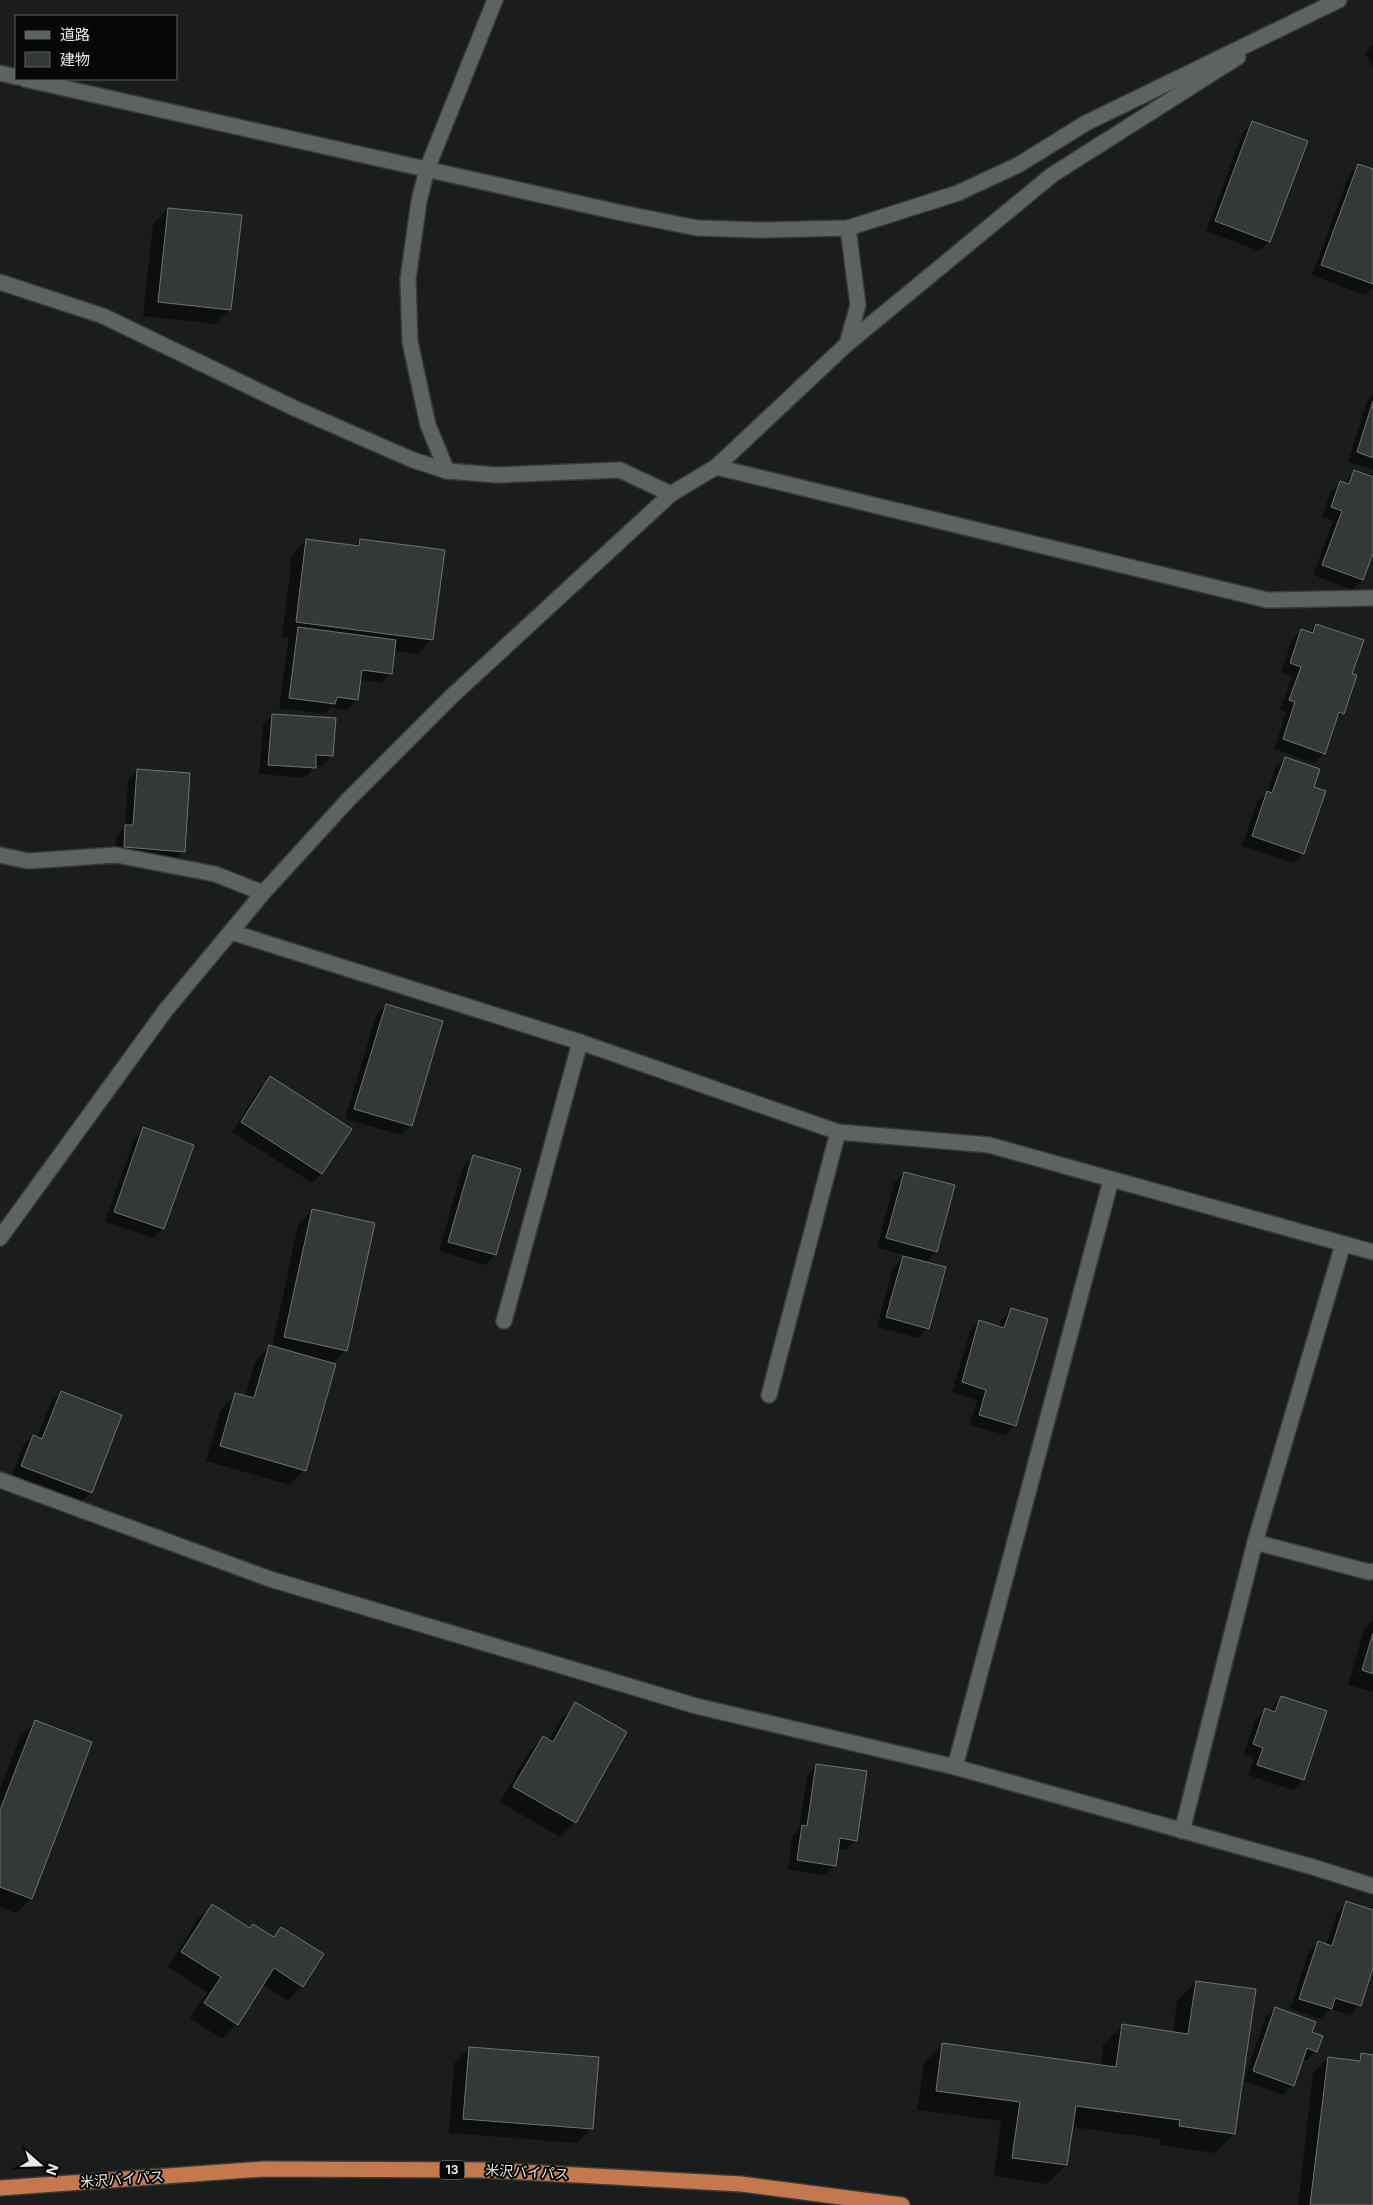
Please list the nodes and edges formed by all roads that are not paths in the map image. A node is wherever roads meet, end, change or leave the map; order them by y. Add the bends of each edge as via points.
1 (495, 0) edge
2 (1308, 0) edge
3 (1339, 0) edge
4 (1304, 16) junction
5 (0, 73) edge
6 (15, 77) edge
7 (28, 80) edge
8 (427, 169) junction
9 (848, 228) junction
10 (0, 282) edge
11 (847, 344) junction
12 (716, 467) junction
13 (446, 471) junction
14 (671, 494) junction
15 (1373, 598) edge
16 (0, 855) edge
17 (263, 893) junction
18 (231, 932) junction
19 (580, 1042) junction
20 (838, 1132) junction
21 (1111, 1180) junction
22 (0, 1238) edge
23 (1343, 1244) junction
24 (1373, 1252) edge
25 (504, 1321) dead end
26 (769, 1395) dead end
27 (0, 1480) edge
28 (1255, 1542) junction
29 (1373, 1571) edge
30 (955, 1767) junction
31 (1182, 1831) junction
32 (1373, 1886) edge
33 (0, 2188) edge
34 (902, 2205) edge

1 - 8 street
2 - 4 street
3 - 4 street
4 - 9 street via 1086,122 1018,165 958,194
4 - 11 street via 1052,175
5 - 6 street
7 - 8 street
8 - 9 street via 696,228
8 - 13 street via 408,279 410,342 428,425
9 - 11 street via 858,305
10 - 13 street via 103,316 294,408 412,460
11 - 12 street
12 - 14 street
12 - 15 street via 1267,600
13 - 14 street via 497,475 620,470
14 - 17 street via 452,696 348,800
16 - 17 street via 28,861 116,854 215,874
17 - 18 street
18 - 19 street
18 - 22 street via 165,1011
19 - 20 street
19 - 25 street
20 - 21 street via 989,1145
20 - 26 street
21 - 23 street
21 - 30 street
23 - 24 street
23 - 28 street
27 - 30 street via 280,1582 696,1706
28 - 29 street
28 - 31 street
30 - 31 street
31 - 32 street
33 - 34 highway, 米沢バイパス / 13 via 263,2170 485,2170 741,2184

